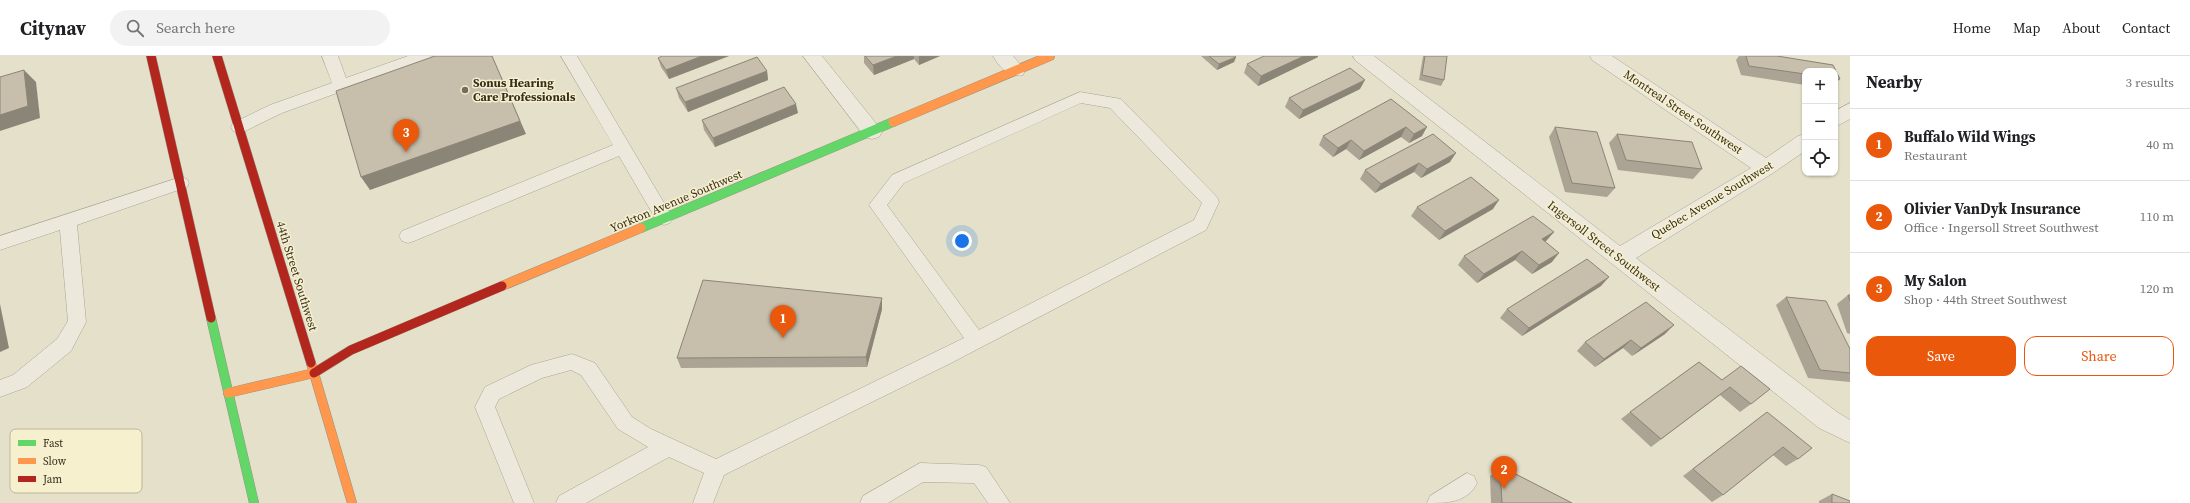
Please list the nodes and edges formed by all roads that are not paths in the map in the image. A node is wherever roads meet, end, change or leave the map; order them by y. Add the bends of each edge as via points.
1 (151, 56) edge
2 (217, 56) edge
3 (330, 56) edge
4 (423, 56) edge
5 (569, 56) edge
6 (812, 56) edge
7 (1002, 56) edge
8 (1050, 56) edge
9 (1362, 56) edge
10 (1599, 56) edge
11 (1016, 70) junction
12 (342, 86) junction
13 (1850, 110) edge
14 (1838, 118) edge
15 (239, 127) junction
16 (872, 132) junction
17 (1802, 143) edge
18 (624, 147) junction
19 (1766, 168) junction
20 (181, 183) junction
21 (664, 218) junction
22 (68, 221) junction
23 (408, 236) dead end
24 (0, 243) edge
25 (1619, 257) junction
26 (976, 340) junction
27 (314, 373) junction
28 (0, 389) edge
29 (228, 393) junction
30 (1850, 432) edge
31 (667, 447) junction
32 (716, 469) junction
33 (1467, 483) dead end
34 (254, 503) edge
35 (352, 503) edge
36 (524, 503) edge
37 (566, 503) edge
38 (703, 503) edge
39 (870, 503) edge
40 (1000, 503) edge
41 (1437, 503) edge

1 - 20 main road
2 - 15 main road, 44th Street Southwest
3 - 12 lane
4 - 12 lane
5 - 18 lane
6 - 16 street
7 - 11 street
8 - 11 main road, Yorkton Avenue Southwest
9 - 25 street, Ingersoll Street Southwest
10 - 19 street, Montreal Street Southwest
11 - 16 main road, Yorkton Avenue Southwest
12 - 15 lane via 276,109
13 - 14 street
15 - 27 main road, 44th Street Southwest
16 - 21 main road, Yorkton Avenue Southwest
17 - 19 street, Quebec Avenue Southwest
18 - 21 lane
18 - 23 lane
19 - 25 street, Quebec Avenue Southwest
20 - 22 lane
20 - 29 main road
21 - 27 main road, Yorkton Avenue Southwest via 351,350
22 - 24 lane
22 - 28 lane via 77,322 64,345 20,381
25 - 30 street, Ingersoll Street Southwest via 1828,420
26 - 26 lane via 1200,225 1211,202 1114,103 1080,97 898,180 878,205
26 - 32 lane
27 - 29 main road, Yorkton Avenue Southwest
27 - 35 main road, 44th Street Southwest
29 - 34 main road
31 - 32 lane
31 - 36 lane via 625,423 588,369 572,362 538,371 492,393 486,407
31 - 37 lane
32 - 38 lane
33 - 41 lane
39 - 40 lane via 920,472 979,474

